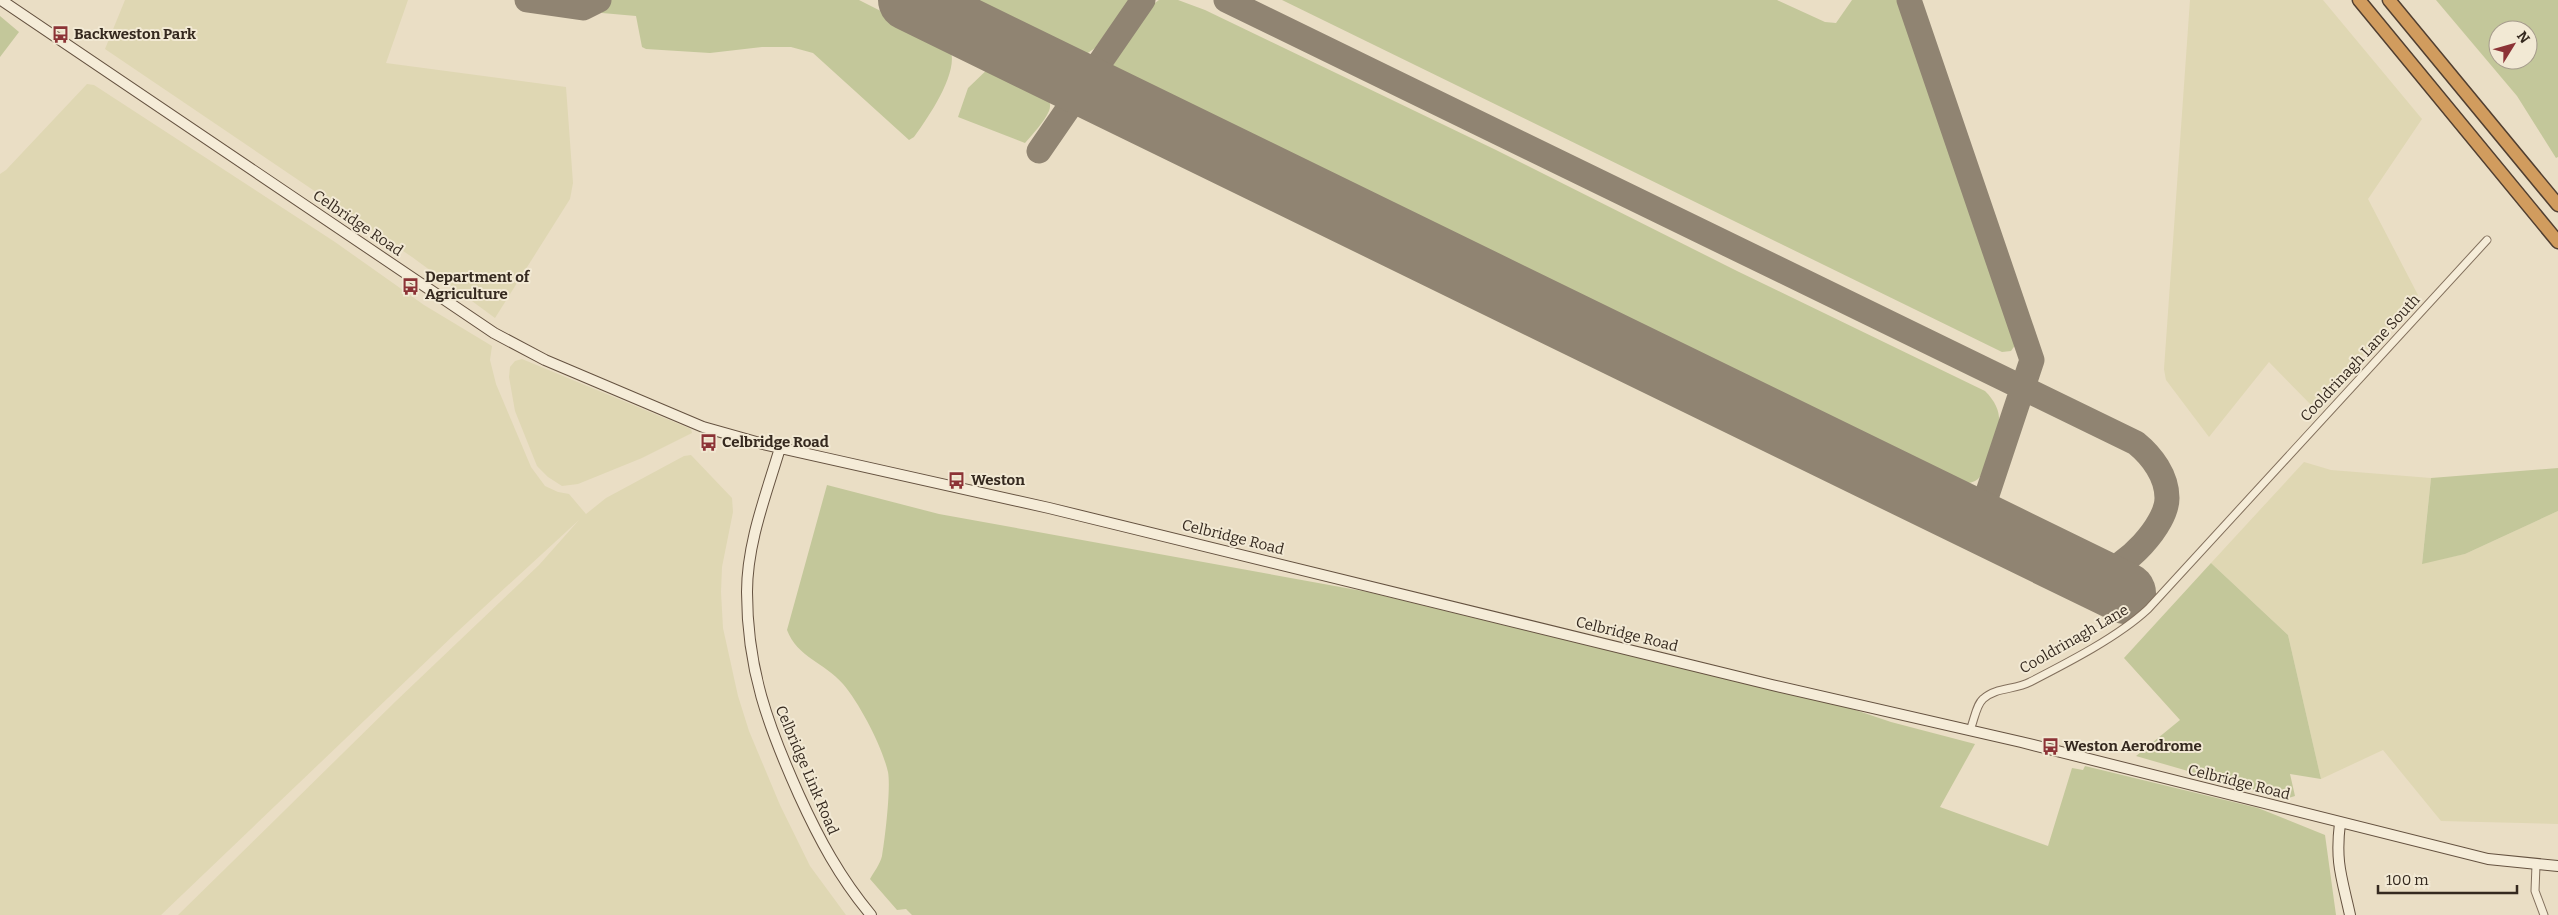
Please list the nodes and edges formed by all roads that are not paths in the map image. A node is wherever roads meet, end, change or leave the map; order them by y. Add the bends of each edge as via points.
1 (1, 0) edge
2 (2359, 0) edge
3 (2389, 0) edge
4 (2558, 205) edge
5 (2488, 240) dead end
6 (2558, 242) edge
7 (780, 448) junction
8 (2254, 494) joint
9 (1970, 730) junction
10 (2340, 823) junction
11 (2536, 865) junction
12 (2558, 866) edge
13 (871, 915) edge
14 (2350, 915) edge
15 (2544, 915) edge

1 - 7 main road, Celbridge Road via 508,341 703,427
2 - 6 highway
3 - 4 highway
5 - 8 street, Cooldrinagh Lane South
7 - 9 main road, Celbridge Road via 974,490 1772,685
7 - 13 main road, Celbridge Link Road via 756,529 747,591 752,657 768,723 818,835 842,878
8 - 9 street, Cooldrinagh Lane via 2138,618 2028,683 1992,692 1980,702
9 - 10 main road, Celbridge Road
10 - 11 main road, Celbridge Road via 2488,858
10 - 14 main road via 2338,870
11 - 12 main road, Celbridge Road
11 - 15 street via 2535,891

